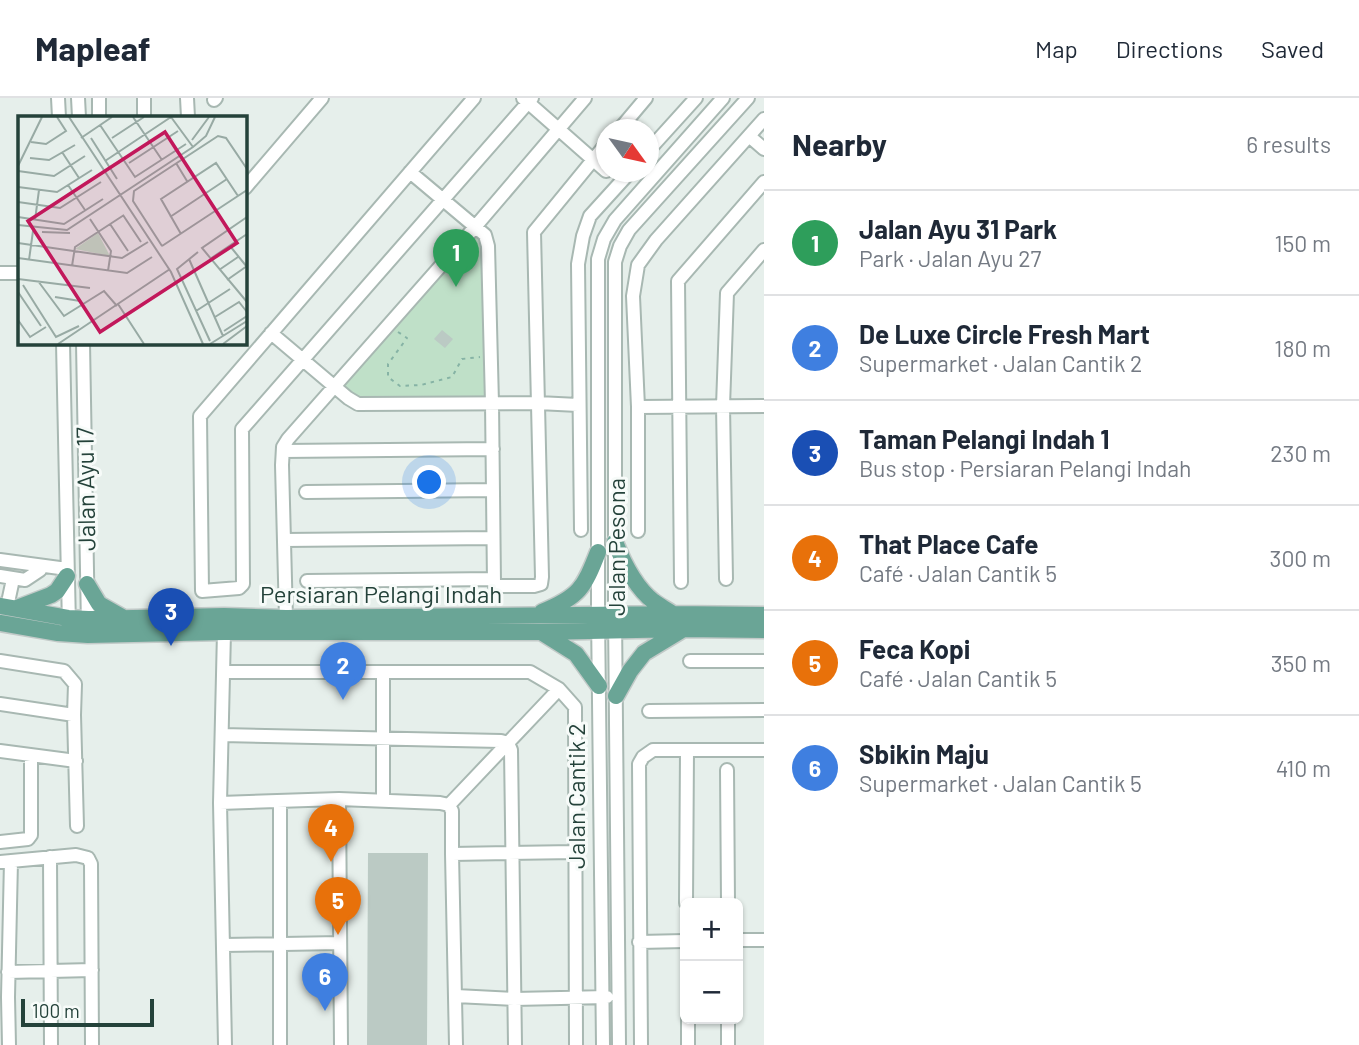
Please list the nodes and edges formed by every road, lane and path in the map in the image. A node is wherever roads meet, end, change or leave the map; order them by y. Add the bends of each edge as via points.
1 (58, 98) edge
2 (78, 98) edge
3 (99, 98) edge
4 (144, 98) edge
5 (187, 98) edge
6 (321, 98) edge
7 (474, 98) edge
8 (585, 98) edge
9 (646, 98) edge
10 (696, 98) edge
11 (723, 98) edge
12 (748, 98) edge
13 (528, 99) edge
14 (59, 116) edge
15 (79, 116) edge
16 (99, 116) edge
17 (144, 116) edge
18 (188, 116) edge
19 (628, 119) edge
20 (764, 119) edge
21 (558, 128) junction
22 (749, 136) junction
23 (659, 140) edge
24 (764, 149) edge
25 (596, 156) edge
26 (593, 159) junction
27 (596, 162) edge
28 (410, 172) junction
29 (764, 182) edge
30 (620, 183) edge
31 (247, 186) edge
32 (442, 199) junction
33 (475, 227) junction
34 (764, 250) edge
35 (0, 273) edge
36 (18, 273) edge
37 (388, 326) junction
38 (271, 332) junction
39 (63, 345) edge
40 (83, 345) edge
41 (476, 357) dead end
42 (303, 359) junction
43 (335, 386) junction
44 (492, 403) junction
45 (538, 403) junction
46 (578, 405) junction
47 (723, 406) junction
48 (764, 406) edge
49 (638, 407) junction
50 (679, 407) junction
51 (493, 449) junction
52 (283, 451) junction
53 (493, 490) junction
54 (306, 492) dead end
55 (581, 530) dead end
56 (638, 531) dead end
57 (493, 538) junction
58 (284, 540) junction
59 (615, 542) junction
60 (598, 552) junction
61 (0, 559) edge
62 (41, 566) junction
63 (67, 572) junction
64 (7, 578) edge
65 (726, 579) dead end
66 (307, 580) dead end
67 (494, 581) junction
68 (681, 582) dead end
69 (87, 584) junction
70 (8, 607) edge
71 (673, 614) junction
72 (536, 615) junction
73 (764, 615) edge
74 (214, 616) junction
75 (124, 618) junction
76 (286, 618) junction
77 (0, 623) edge
78 (607, 623) junction
79 (69, 626) junction
80 (88, 627) junction
81 (684, 629) junction
82 (764, 630) edge
83 (224, 632) junction
84 (541, 632) junction
85 (0, 661) edge
86 (690, 661) dead end
87 (764, 661) edge
88 (223, 672) junction
89 (383, 672) junction
90 (599, 686) junction
91 (559, 689) junction
92 (616, 696) junction
93 (0, 704) edge
94 (764, 710) edge
95 (649, 711) dead end
96 (74, 715) junction
97 (222, 735) junction
98 (383, 739) junction
99 (508, 743) junction
100 (764, 750) edge
101 (0, 751) edge
102 (687, 751) junction
103 (31, 755) junction
104 (76, 761) junction
105 (727, 770) dead end
106 (339, 799) junction
107 (383, 801) junction
108 (279, 802) junction
109 (220, 803) junction
110 (449, 805) junction
111 (77, 826) dead end
112 (0, 842) edge
113 (575, 852) junction
114 (452, 853) junction
115 (512, 853) junction
116 (50, 857) junction
117 (5, 861) edge
118 (686, 898) edge
119 (727, 898) edge
120 (743, 940) edge
121 (764, 940) edge
122 (680, 941) edge
123 (639, 942) junction
124 (340, 943) junction
125 (280, 944) junction
126 (223, 945) junction
127 (92, 970) junction
128 (8, 972) junction
129 (50, 972) junction
130 (456, 996) junction
131 (602, 997) junction
132 (618, 997) junction
133 (4, 998) edge
134 (514, 999) junction
135 (576, 999) junction
136 (688, 1024) edge
137 (728, 1024) edge
138 (6, 1038) edge
139 (51, 1045) edge
140 (92, 1045) edge
141 (225, 1045) edge
142 (280, 1045) edge
143 (341, 1045) edge
144 (456, 1045) edge
145 (515, 1045) edge
146 (576, 1045) edge
147 (603, 1045) edge
148 (619, 1045) edge
149 (640, 1045) edge
150 (688, 1045) edge
151 (728, 1045) edge

1 - 14 street
2 - 15 street
3 - 16 street
4 - 17 street
5 - 18 street
6 - 31 street
7 - 28 street
8 - 21 street
9 - 19 street
10 - 23 street
11 - 60 street, Jalan Pesona via 615,220 598,259
12 - 59 street, Jalan Pesona via 629,230 615,261
13 - 21 street
13 - 32 street
20 - 22 street
21 - 26 street
21 - 33 street
22 - 24 street
22 - 49 street via 638,265 633,296
25 - 26 street
26 - 27 street
26 - 45 street via 534,232
28 - 32 street
28 - 38 street
29 - 50 street via 678,281
30 - 46 street via 590,216 583,236 578,264
32 - 33 street
32 - 42 street
33 - 37 street
33 - 44 street via 485,235 488,246
34 - 47 street via 727,293
35 - 36 street
37 - 41 path via 407,338 388,364 388,377 400,386 452,377 462,359
37 - 43 street
38 - 42 street
38 - 42 street via 200,415 202,591 243,584 242,429
39 - 63 street, Jalan Ayu 17
40 - 69 street, Jalan Ayu 17
42 - 43 street
43 - 44 street via 358,404
43 - 52 street via 288,439
44 - 45 street
44 - 51 street
45 - 46 street
45 - 67 street via 541,584 495,586
46 - 55 street
47 - 48 street
47 - 50 street
47 - 65 street
49 - 50 street
49 - 56 street
50 - 68 street
51 - 52 street
51 - 53 street
52 - 58 street
53 - 54 street
53 - 57 street
57 - 58 street
57 - 67 street
58 - 76 street
59 - 71 main road via 623,562 651,600
59 - 78 street, Jalan Pesona
60 - 72 main road via 579,592
60 - 78 street, Jalan Pesona
61 - 62 street
62 - 63 street
62 - 64 street via 29,579
63 - 70 main road via 51,596
63 - 79 street, Jalan Ayu 17
64 - 70 street
66 - 67 street
69 - 75 main road via 99,604
69 - 80 street, Jalan Ayu 17
70 - 79 main road, Persiaran Pelangi Indah
71 - 73 main road, Persiaran Pelangi Indah
71 - 78 main road, Persiaran Pelangi Indah
72 - 76 main road, Persiaran Pelangi Indah
72 - 78 main road, Persiaran Pelangi Indah
74 - 75 main road, Persiaran Pelangi Indah
74 - 76 main road, Persiaran Pelangi Indah
74 - 83 main road via 224,624
75 - 80 main road, Persiaran Pelangi Indah
77 - 79 main road, Persiaran Pelangi Indah
78 - 81 main road, Persiaran Pelangi Indah
78 - 84 main road, Persiaran Pelangi Indah
78 - 90 street, Jalan Pesona
78 - 92 street, Jalan Pesona
79 - 80 main road, Persiaran Pelangi Indah
80 - 83 main road, Persiaran Pelangi Indah
81 - 82 main road, Persiaran Pelangi Indah
81 - 92 main road via 644,653
83 - 84 main road, Persiaran Pelangi Indah
83 - 88 street
84 - 90 main road via 576,654
85 - 96 street via 64,671 75,684
86 - 87 street
88 - 89 street, Jalan Cantik 2
88 - 97 street
89 - 91 street, Jalan Cantik 2 via 530,671
89 - 98 street
90 - 131 street, Jalan Pesona
91 - 99 street
91 - 113 street, Jalan Cantik 2 via 575,707
92 - 132 street, Jalan Pesona
93 - 96 street
94 - 95 street
96 - 104 street
97 - 98 street
97 - 109 street
98 - 99 street
98 - 107 street
99 - 110 street
99 - 115 street
100 - 102 street
101 - 103 street
102 - 118 street
102 - 123 street via 653,750 639,764
103 - 104 street
103 - 112 street via 31,835
104 - 111 street
105 - 119 street
106 - 107 street
106 - 108 street
106 - 124 street
107 - 110 street
108 - 109 street
108 - 125 street
109 - 126 street
110 - 114 street
113 - 115 street
113 - 135 street, Jalan Cantik 2
114 - 115 street
114 - 130 street
115 - 134 street
116 - 117 street
116 - 127 street via 76,855 88,858 91,864
116 - 129 street
117 - 128 street
120 - 121 street
122 - 123 street
123 - 149 street
124 - 125 street
124 - 143 street
125 - 126 street
125 - 142 street
126 - 141 street
127 - 129 street
127 - 140 street
128 - 129 street
128 - 133 street
129 - 139 street
130 - 134 street
130 - 144 street
131 - 132 street
131 - 135 street
131 - 147 street, Jalan Pesona
132 - 148 street, Jalan Pesona
133 - 138 street
134 - 135 street
134 - 145 street
135 - 146 street, Jalan Cantik 2
136 - 150 street
137 - 151 street

